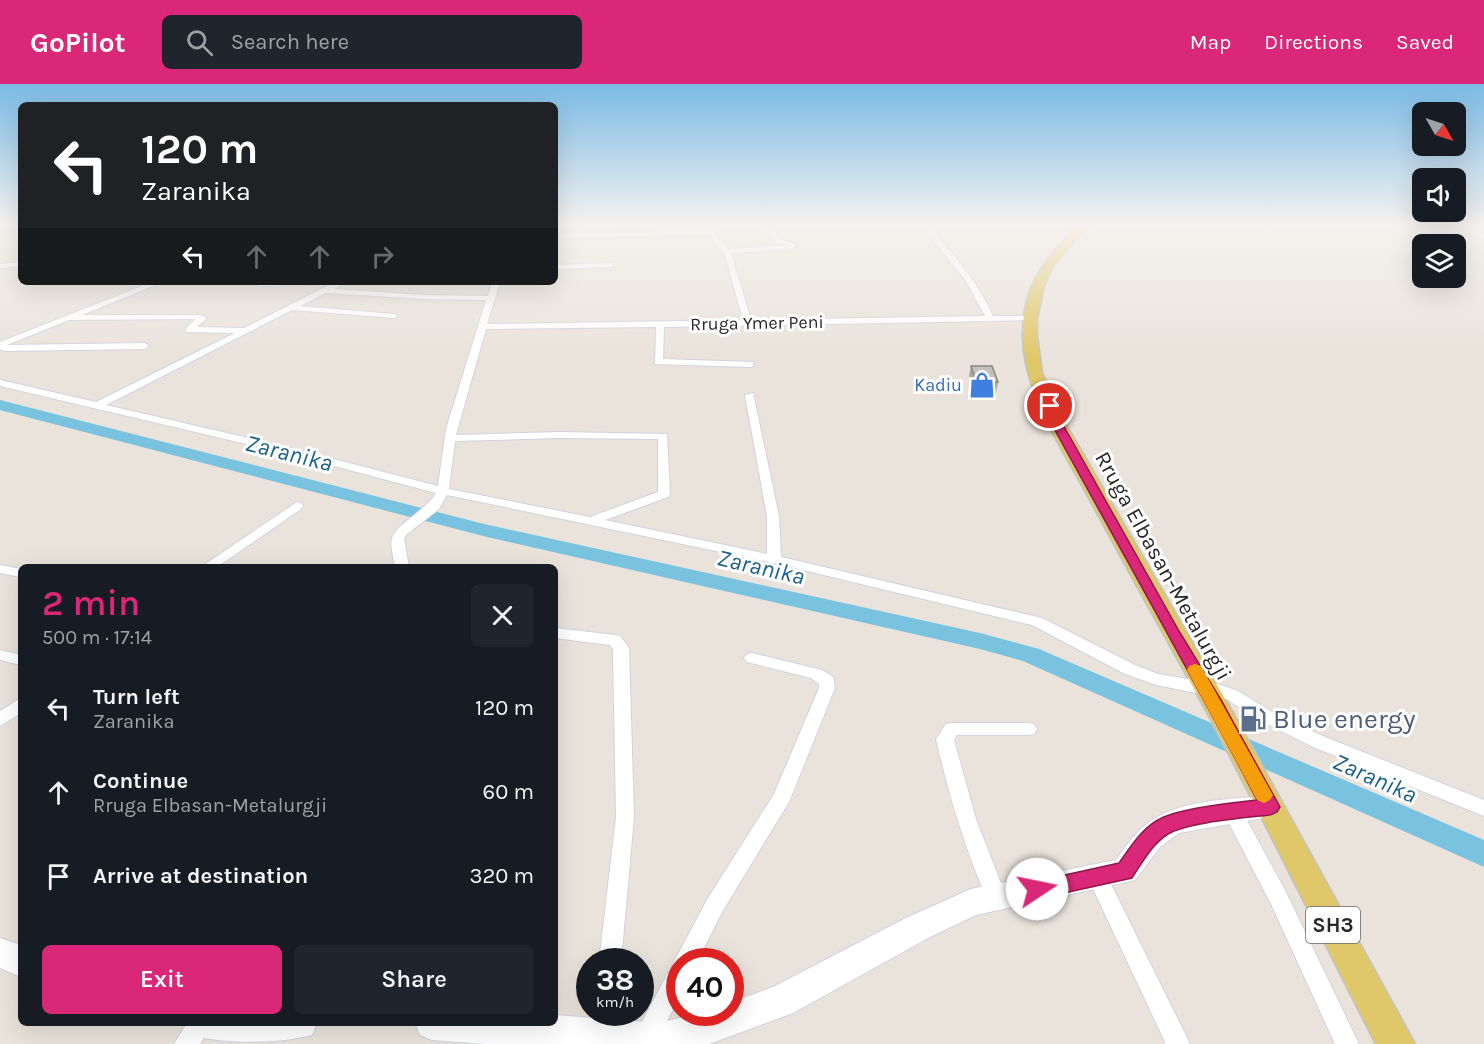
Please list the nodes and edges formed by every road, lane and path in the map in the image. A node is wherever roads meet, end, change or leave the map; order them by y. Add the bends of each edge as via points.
1 (732, 268) edge
2 (960, 268) edge
3 (1046, 268) edge
4 (152, 285) edge
5 (336, 285) edge
6 (495, 285) edge
7 (325, 291) junction
8 (491, 298) junction
9 (291, 308) junction
10 (394, 316) dead end
11 (69, 318) junction
12 (1031, 318) junction
13 (990, 319) junction
14 (748, 323) junction
15 (660, 324) junction
16 (483, 327) junction
17 (247, 330) junction
18 (145, 346) dead end
19 (0, 347) edge
20 (750, 364) dead end
21 (0, 383) edge
22 (750, 395) dead end
23 (98, 405) junction
24 (450, 438) junction
25 (443, 491) junction
26 (297, 506) dead end
27 (590, 522) junction
28 (774, 559) junction
29 (212, 564) edge
30 (402, 564) edge
31 (0, 569) edge
32 (18, 572) edge
33 (558, 633) edge
34 (0, 655) edge
35 (752, 658) dead end
36 (18, 659) edge
37 (1211, 696) junction
38 (18, 706) edge
39 (0, 720) edge
40 (1028, 729) dead end
41 (1265, 798) junction
42 (1484, 808) edge
43 (1231, 810) junction
44 (1098, 878) junction
45 (996, 896) junction
46 (611, 948) edge
47 (692, 948) edge
48 (0, 953) edge
49 (18, 960) edge
50 (666, 999) edge
51 (558, 1024) edge
52 (576, 1024) edge
53 (199, 1026) edge
54 (216, 1026) edge
55 (608, 1026) edge
56 (294, 1029) edge
57 (660, 1042) edge
58 (186, 1044) edge
59 (1178, 1044) edge
60 (1347, 1044) edge
61 (1396, 1044) edge

1 - 14 street
2 - 13 street via 982,298
3 - 12 main road, Rruga Elbasan-Metalurgji / SH3
4 - 11 street
5 - 7 street
6 - 8 street
7 - 8 street
7 - 9 street
8 - 16 street
9 - 10 street
9 - 17 street
11 - 17 street via 201,317 189,330
11 - 19 street
12 - 13 street, Rruga Ymer Peni
12 - 37 main road, Rruga Elbasan-Metalurgji / SH3 via 1035,373 1057,423
13 - 14 street, Rruga Ymer Peni
14 - 15 street, Rruga Ymer Peni
15 - 16 street, Rruga Ymer Peni
15 - 20 street via 658,362
16 - 24 street
17 - 23 street
18 - 19 street
21 - 23 street
22 - 28 street via 773,516
23 - 25 street
24 - 25 street
24 - 27 street via 663,436 664,494
25 - 27 street
25 - 30 street via 435,506 398,539
26 - 29 street
27 - 28 street
28 - 37 street via 1037,621 1129,669
31 - 32 street
33 - 46 street via 615,640 621,648 625,817
34 - 36 street
35 - 47 street via 816,674 827,681 827,688 782,797
37 - 41 main road, SH3
37 - 42 street via 1232,695 1319,742
38 - 39 street
40 - 45 street via 952,729 945,739 978,858
41 - 43 street
41 - 61 main road, SH3
43 - 44 street via 1163,827 1147,840 1125,871
43 - 60 street via 1278,897
44 - 45 street
44 - 59 street
45 - 57 street via 917,928 780,1000
48 - 49 street
50 - 57 street via 653,1024
51 - 52 street
53 - 58 street
54 - 56 street via 257,1034
55 - 57 street

